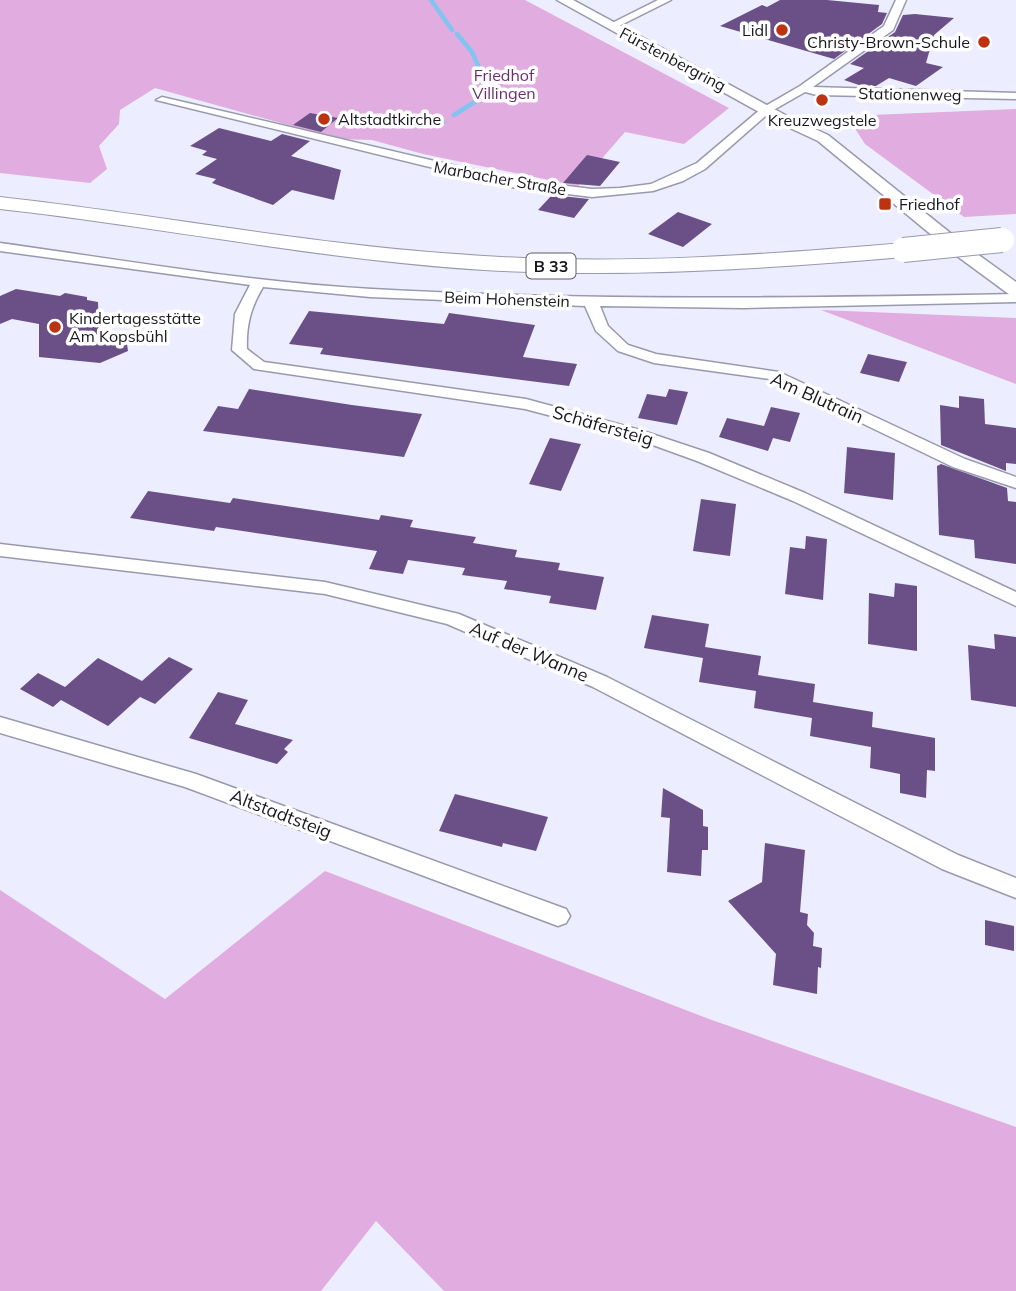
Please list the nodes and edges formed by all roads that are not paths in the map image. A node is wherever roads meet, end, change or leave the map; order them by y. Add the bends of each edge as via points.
1 (563, 0) edge
2 (666, 0) edge
3 (901, 0) edge
4 (611, 26) junction
5 (804, 88) junction
6 (1016, 96) edge
7 (162, 100) dead end
8 (766, 110) junction
9 (0, 203) edge
10 (1009, 240) edge
11 (0, 247) edge
12 (259, 282) junction
13 (1016, 291) edge
14 (1016, 298) edge
15 (592, 302) junction
16 (1016, 483) edge
17 (0, 550) edge
18 (1016, 600) edge
19 (0, 725) edge
20 (1016, 888) edge
21 (558, 916) dead end

1 - 4 street, Fürstenbergring
2 - 4 street
3 - 5 street, Marbacher Straße via 889,28
4 - 8 street, Fürstenbergring
5 - 6 street, Stationenweg via 817,92
5 - 8 street, Marbacher Straße
7 - 8 street, Marbacher Straße via 511,183 592,193 653,187 679,178 701,166
8 - 13 street, Fürstenbergring via 796,131 834,148
9 - 10 main road, B 33, bridge via 384,254 534,265 725,265
11 - 12 street, Beim Hohenstein
12 - 15 street, Beim Hohenstein via 370,293
12 - 18 street, Schäfersteig via 244,304 239,325 240,350 259,366 526,404 634,433 799,497
14 - 15 street, Beim Hohenstein
15 - 16 street, Am Blutrain via 601,328 623,348 654,358 775,375 959,463
17 - 20 street, Auf der Wanne via 325,588 452,619 600,682 950,862
19 - 21 street, Altstadtsteig via 189,780

